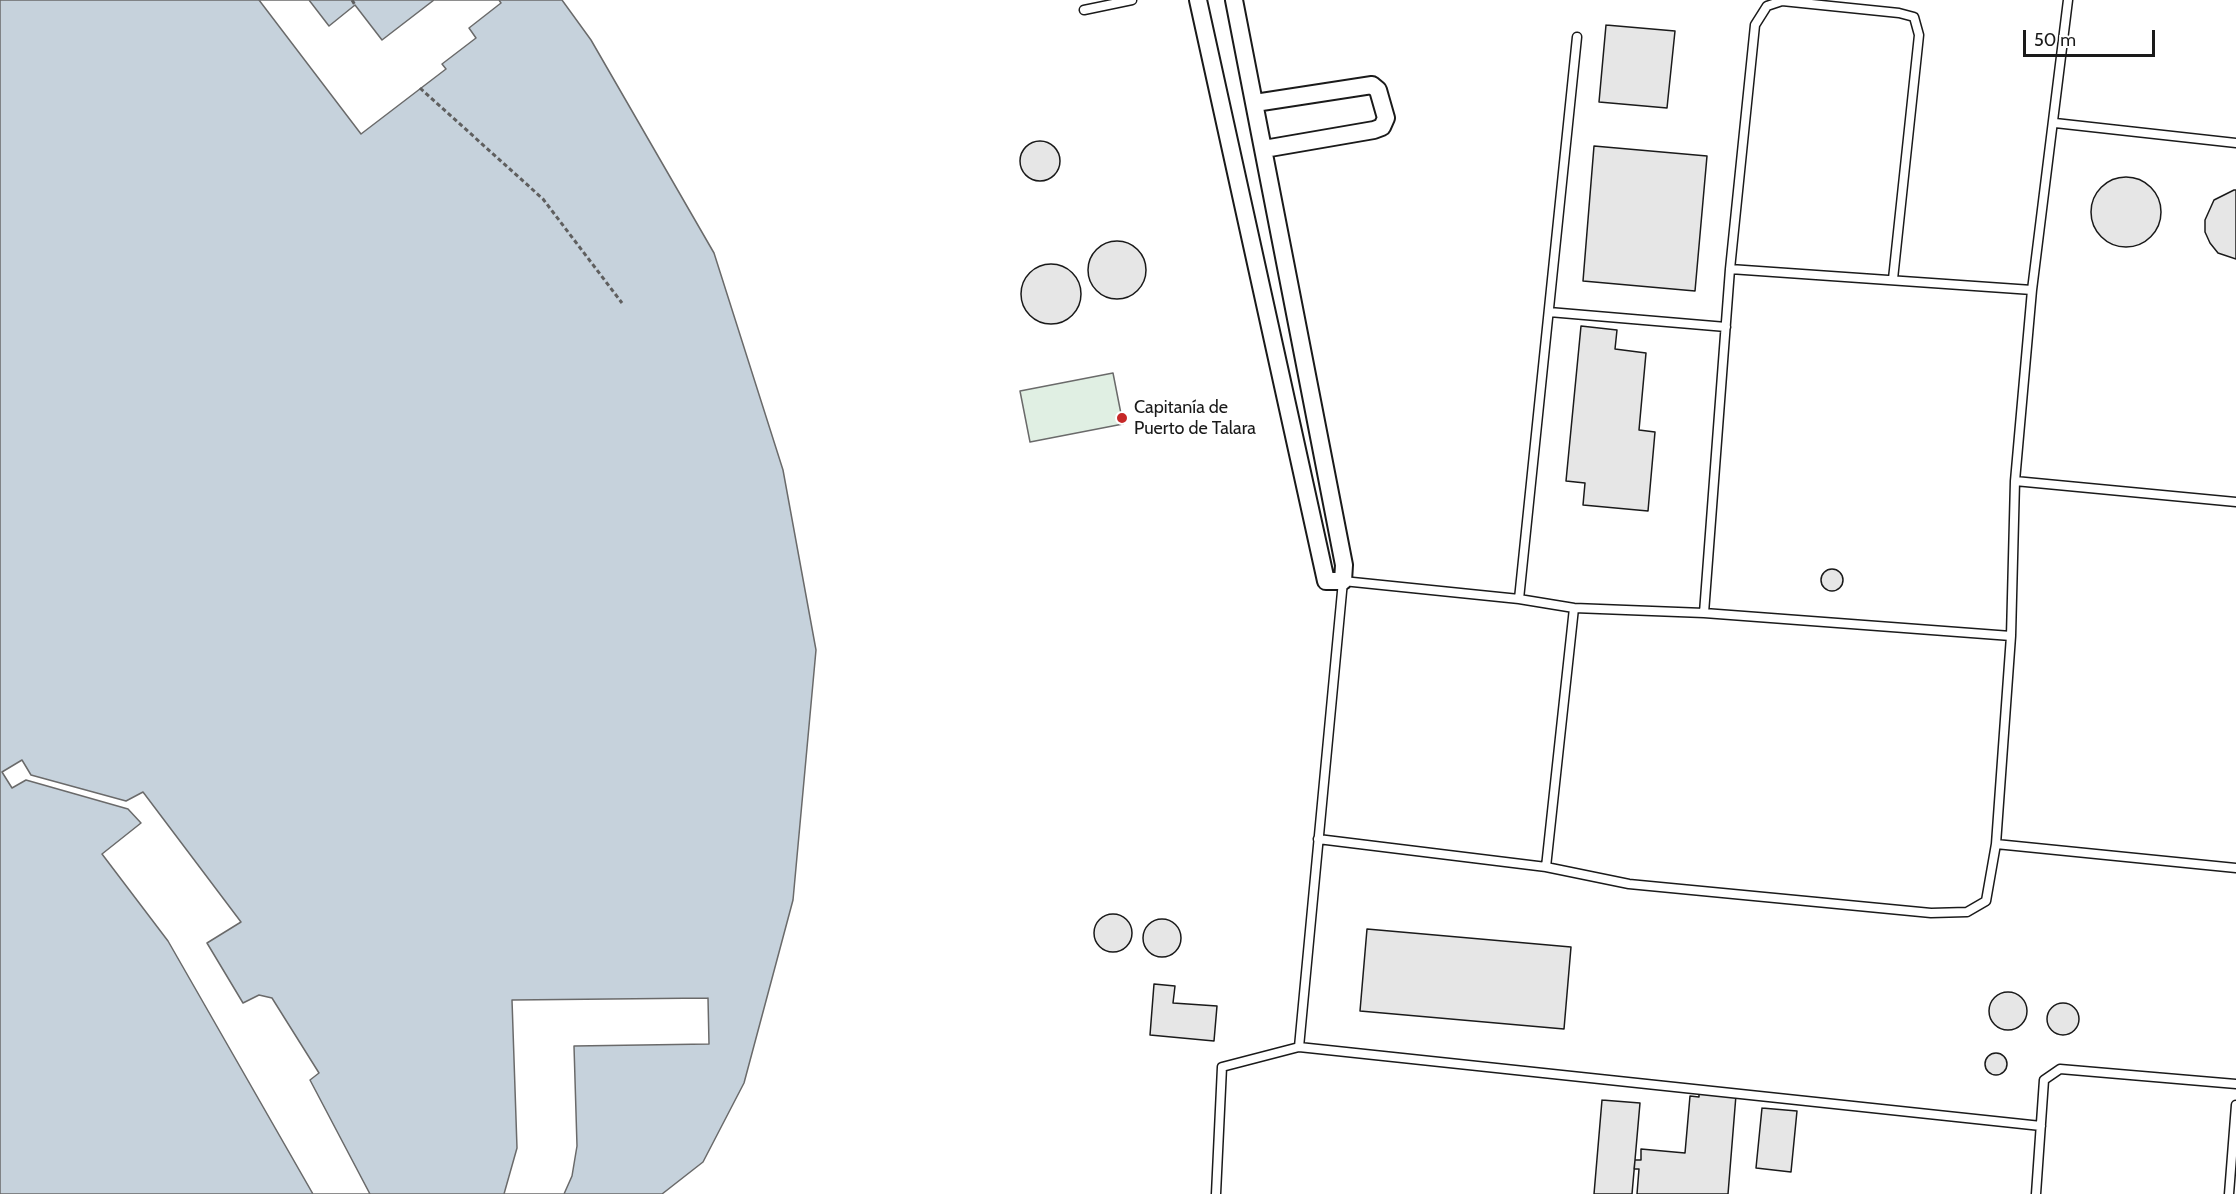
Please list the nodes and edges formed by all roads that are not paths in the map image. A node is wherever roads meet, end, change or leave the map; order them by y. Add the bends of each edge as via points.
1 (1132, 0) edge
2 (1198, 0) edge
3 (1234, 0) edge
4 (2068, 0) edge
5 (1084, 10) dead end
6 (1577, 37) dead end
7 (1255, 104) junction
8 (2055, 123) junction
9 (2236, 143) edge
10 (1264, 148) junction
11 (1730, 269) junction
12 (1893, 279) junction
13 (2032, 290) junction
14 (1549, 312) junction
15 (1726, 327) junction
16 (2014, 481) junction
17 (2236, 502) edge
18 (1343, 581) junction
19 (1519, 599) junction
20 (1574, 608) junction
21 (1704, 613) junction
22 (2011, 636) junction
23 (1318, 839) junction
24 (1996, 844) junction
25 (1546, 867) junction
26 (2236, 868) edge
27 (1299, 1047) junction
28 (2236, 1084) edge
29 (2236, 1105) edge
30 (2041, 1126) junction
31 (1216, 1194) edge
32 (2036, 1194) edge
33 (2229, 1194) edge

1 - 5 lane
2 - 18 street via 1326,581
3 - 7 street
4 - 8 lane
6 - 14 lane
7 - 10 street
7 - 10 street via 1372,85 1378,90 1386,118 1382,127 1374,130
8 - 9 lane
8 - 13 lane
10 - 18 street via 1344,565
11 - 12 lane
11 - 12 lane via 1755,25 1767,6 1782,1 1914,17 1919,35
11 - 15 lane
12 - 13 lane
13 - 16 lane
14 - 15 lane
14 - 19 lane
15 - 21 lane
16 - 17 lane
16 - 22 lane
18 - 19 lane
18 - 23 lane
19 - 20 lane
20 - 21 lane
20 - 25 lane
21 - 22 lane
22 - 24 lane
23 - 25 lane
23 - 27 lane
24 - 25 lane via 1986,901 1967,912 1931,913 1629,884
24 - 26 lane
27 - 30 lane
27 - 31 lane via 1222,1067
28 - 30 lane via 2060,1069 2044,1080
29 - 33 lane
30 - 32 lane

